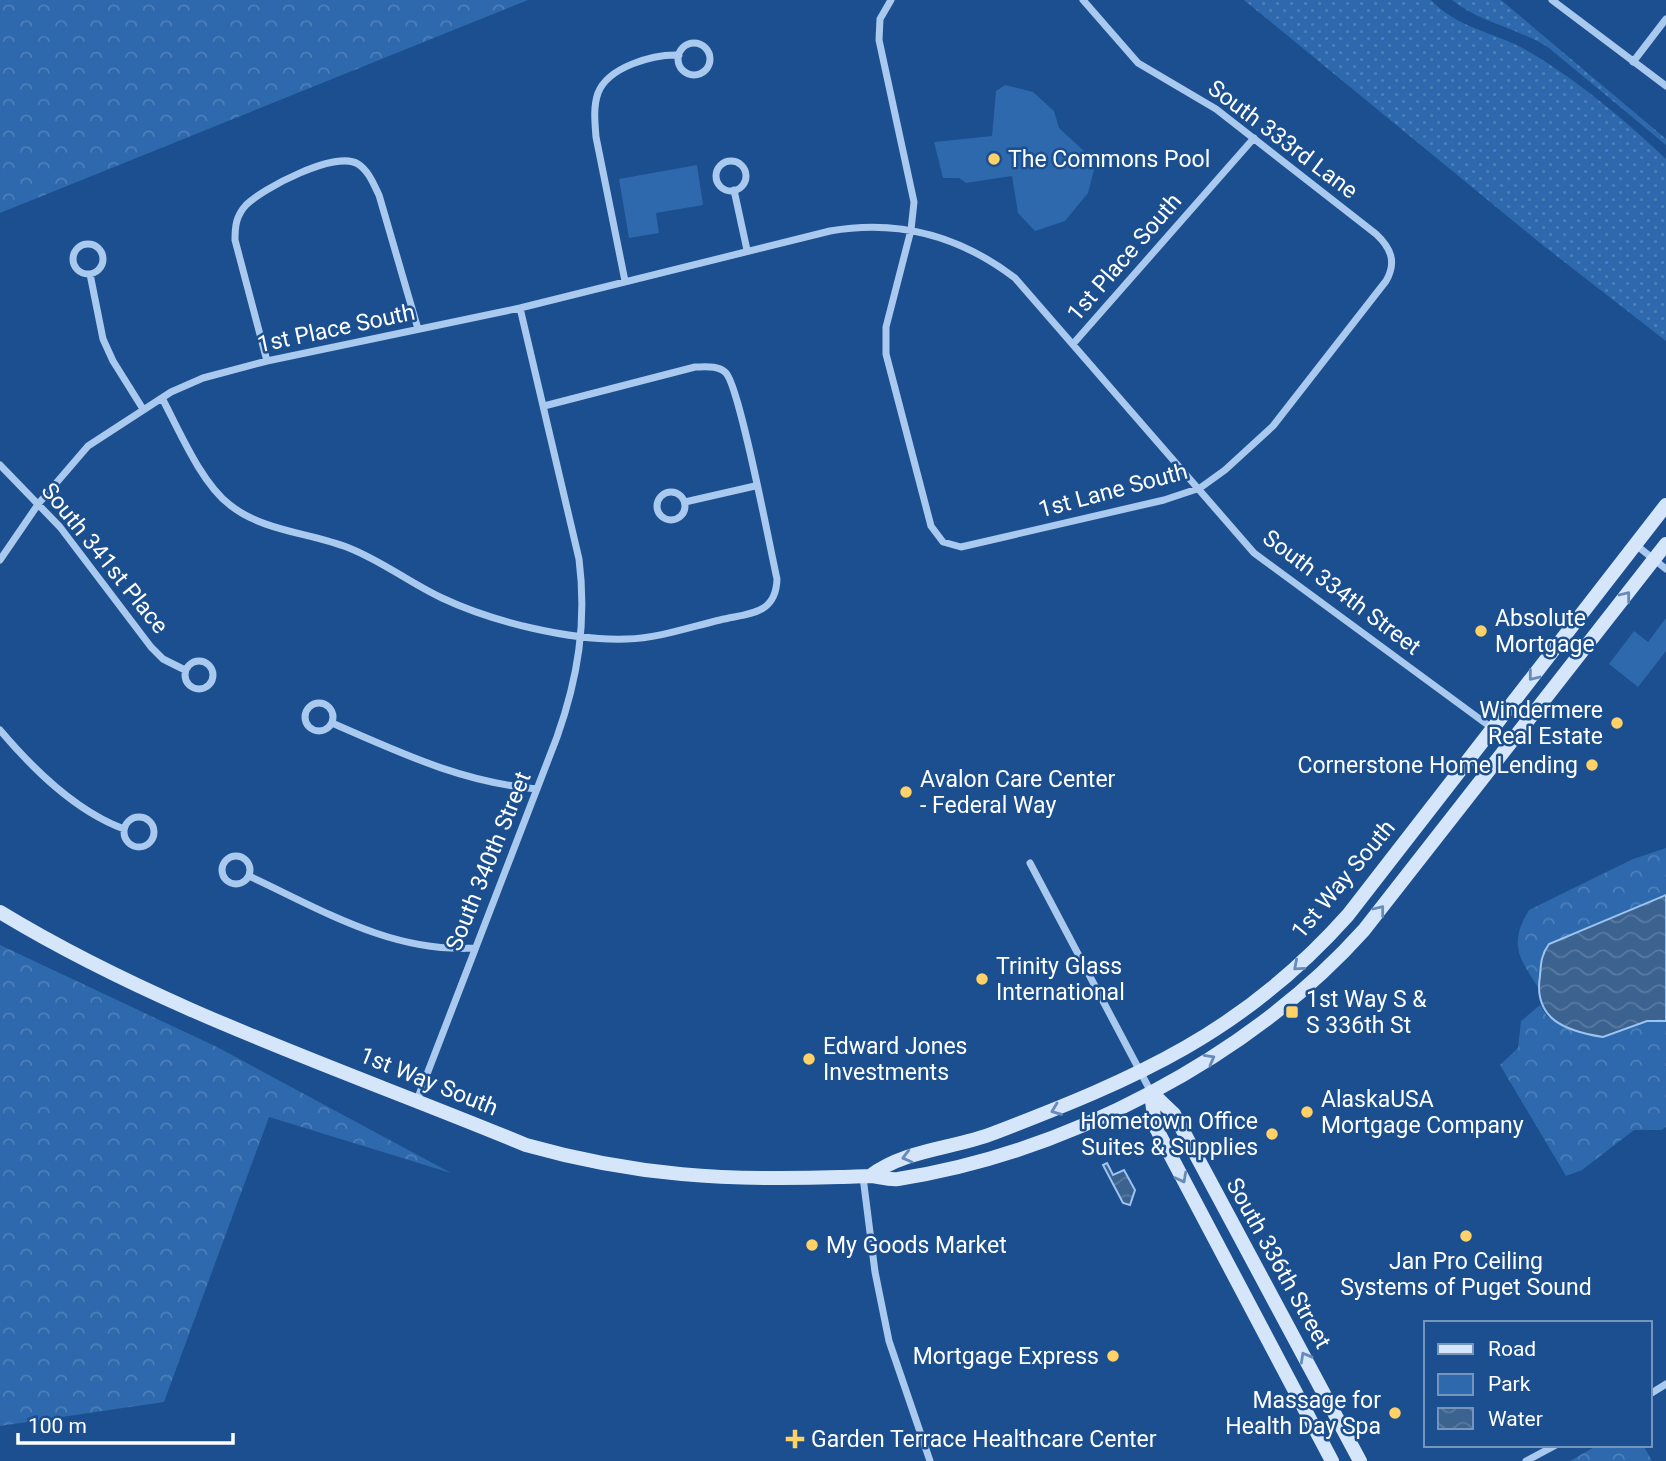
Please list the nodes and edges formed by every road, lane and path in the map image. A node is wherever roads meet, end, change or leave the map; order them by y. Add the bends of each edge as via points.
1 (891, 0) edge
2 (1083, 0) edge
3 (1552, 0) edge
4 (1666, 19) edge
5 (678, 55) junction
6 (1633, 62) junction
7 (1666, 86) edge
8 (1254, 138) junction
9 (734, 190) junction
10 (911, 230) junction
11 (747, 250) junction
12 (1392, 259) joint
13 (90, 274) junction
14 (625, 281) junction
15 (520, 309) junction
16 (418, 329) junction
17 (1073, 344) junction
18 (267, 361) junction
19 (162, 398) junction
20 (544, 406) junction
21 (143, 409) junction
22 (0, 465) edge
23 (755, 486) junction
24 (1200, 488) junction
25 (685, 502) junction
26 (39, 503) junction
27 (1666, 505) edge
28 (1666, 544) edge
29 (1636, 545) junction
30 (0, 560) edge
31 (1654, 560) junction
32 (1666, 569) edge
33 (582, 634) junction
34 (185, 670) junction
35 (332, 723) dead end
36 (1492, 728) junction
37 (0, 730) edge
38 (537, 789) junction
39 (124, 828) junction
40 (1030, 863) dead end
41 (249, 876) junction
42 (0, 912) edge
43 (474, 948) junction
44 (1141, 1073) junction
45 (1151, 1092) junction
46 (417, 1100) junction
47 (867, 1176) junction
48 (1552, 1447) edge
49 (930, 1461) edge
50 (1332, 1461) edge
51 (1360, 1461) edge
52 (1526, 1461) edge

1 - 10 street via 880,19 879,40 912,183
2 - 8 street, South 333rd Lane via 1138,63 1203,100
3 - 6 street
4 - 6 street
5 - 5 street via 687,73 698,74 710,63 709,52 701,44 690,43
5 - 14 street via 628,66 611,76 598,92 596,137
6 - 7 street
8 - 12 street, South 333rd Lane via 1376,234
8 - 17 street, 1st Place South
9 - 9 street via 744,184 746,172 739,163 728,161 718,167 716,179 723,188
9 - 11 street
10 - 11 street, 1st Place South via 856,227
10 - 17 street, 1st Place South via 951,240 992,261 1033,296
10 - 24 street, 1st Lane South via 885,342 928,518 946,544 961,547 993,541
11 - 14 street, 1st Place South
12 - 24 street, 1st Lane South via 1386,281 1273,426
13 - 13 street via 100,268 102,257 96,247 85,245 76,251 73,262 79,271
13 - 21 street via 107,349
14 - 15 street, 1st Place South
15 - 16 street, 1st Place South
15 - 20 street, South 340th Street
16 - 18 street, 1st Place South
16 - 18 street via 379,195 359,164 344,159 319,165 259,195 235,222 235,240
17 - 24 street, South 334th Street
18 - 19 street, 1st Place South via 203,378
19 - 21 street, 1st Place South
19 - 33 street via 214,489 241,513 352,549 442,598 491,617
20 - 23 street via 695,367 720,369 728,376 738,404
20 - 33 street, South 340th Street via 579,559
21 - 26 street, 1st Place South via 88,446
22 - 26 street, South 341st Place
23 - 25 street
23 - 33 street via 777,579 772,604 650,637
24 - 36 street, South 334th Street via 1254,553
25 - 25 street via 678,494 667,492 658,498 656,509 663,518 674,520 683,513
26 - 30 street, 1st Place South
26 - 34 street, South 341st Place via 142,637 163,659
27 - 29 main road, 1st Way South
28 - 31 main road, 1st Way South
29 - 31 street
29 -> 36 main road, 1st Way South
31 - 32 street
45 -> 31 main road, 1st Way South via 1227,1050 1327,971
33 - 38 street, South 340th Street via 574,687
34 - 34 street, South 341st Place via 186,681 194,688 204,688 212,680 212,669 204,662 193,662
35 - 38 street via 462,777
36 -> 44 main road, 1st Way South via 1315,951 1211,1035
37 - 39 street via 74,801
38 - 43 street, South 340th Street
39 - 39 street via 125,839 133,846 144,847 154,835 149,820 140,816
40 - 44 street, South 336th Street
41 - 41 street via 250,865 242,858 232,857 224,864 223,875 231,883 241,884
41 - 43 street via 374,934 433,949
42 - 46 main road, 1st Way South via 197,1011
43 - 46 street, South 340th Street
44 - 45 street, South 336th Street
44 -> 47 main road, 1st Way South via 980,1139 889,1162
45 - 47 main road, 1st Way South via 975,1164 893,1180
45 -> 50 main road, South 336th Street via 1154,1126
51 -> 45 main road, South 336th Street via 1174,1114
46 - 47 main road, 1st Way South via 526,1145 630,1170 731,1179
47 - 49 street via 875,1272 890,1341
48 - 52 street

